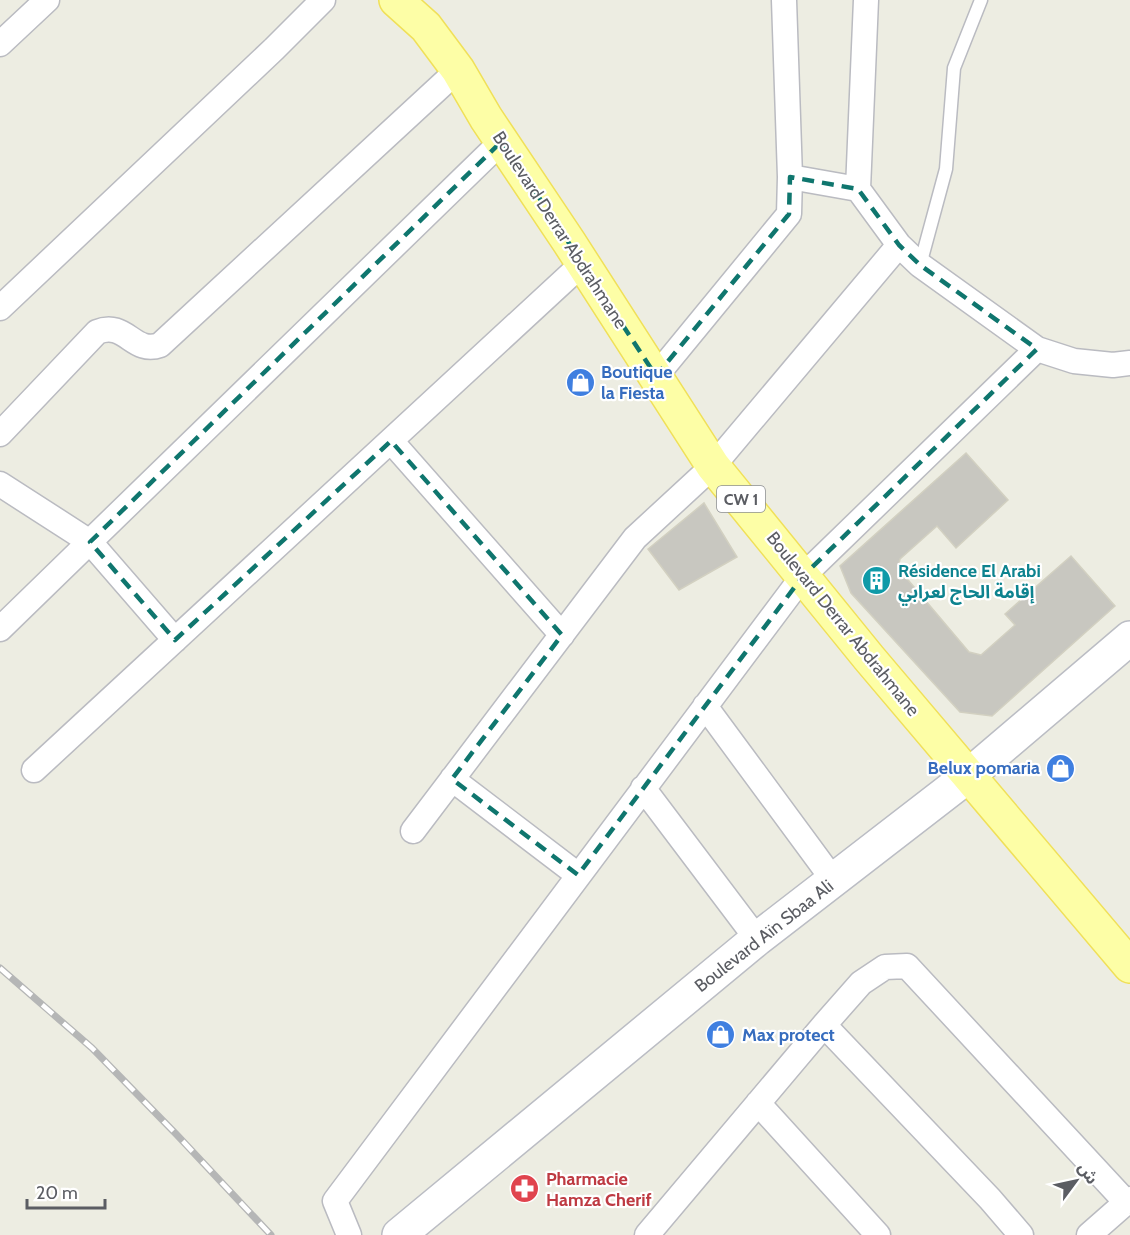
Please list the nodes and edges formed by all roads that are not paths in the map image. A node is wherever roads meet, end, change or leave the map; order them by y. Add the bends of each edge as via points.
1 (47, 0) edge
2 (323, 0) edge
3 (396, 0) edge
4 (784, 0) edge
5 (866, 0) edge
6 (981, 0) edge
7 (0, 44) edge
8 (458, 70) junction
9 (502, 141) junction
10 (790, 177) junction
11 (858, 189) junction
12 (899, 245) junction
13 (583, 263) junction
14 (920, 265) junction
15 (0, 308) edge
16 (1037, 349) junction
17 (1130, 363) edge
18 (656, 376) junction
19 (0, 434) edge
20 (391, 441) junction
21 (713, 465) junction
22 (0, 484) edge
23 (90, 542) junction
24 (803, 576) junction
25 (0, 629) edge
26 (562, 635) junction
27 (1130, 638) edge
28 (175, 640) junction
29 (705, 706) junction
30 (34, 770) dead end
31 (968, 776) junction
32 (452, 779) junction
33 (643, 788) junction
34 (413, 831) dead end
35 (578, 875) junction
36 (834, 881) junction
37 (757, 939) junction
38 (1130, 966) edge
39 (824, 1025) junction
40 (758, 1103) junction
41 (1128, 1201) edge
42 (403, 1232) edge
43 (349, 1235) edge
44 (647, 1235) edge
45 (878, 1235) edge
46 (1022, 1235) edge
47 (1089, 1235) edge

1 - 7 street
2 - 15 street
3 - 8 main road, Boulevard Derrar Abdrahmane / CW 1 via 426,27
4 - 10 street
5 - 11 street
6 - 14 lane via 954,68 946,170
8 - 9 main road, Boulevard Derrar Abdrahmane / CW 1
8 - 19 street via 160,345 142,346 112,329 97,332
9 - 13 main road, Boulevard Derrar Abdrahmane / CW 1
9 - 23 street
10 - 11 street
10 - 18 street via 789,214
11 - 12 street
12 - 14 street
12 - 21 street
13 - 18 main road, Boulevard Derrar Abdrahmane / CW 1
13 - 20 street
14 - 16 street
16 - 17 street via 1074,361
16 - 24 street
18 - 21 main road, Boulevard Derrar Abdrahmane / CW 1
20 - 26 street
20 - 28 street
21 - 24 main road, Boulevard Derrar Abdrahmane / CW 1
21 - 26 street via 635,538
22 - 23 street
23 - 25 street
23 - 28 street
24 - 29 street
24 - 31 main road, Boulevard Derrar Abdrahmane / CW 1
26 - 32 street
27 - 31 main road, Boulevard Aïn Sbaa Ali
28 - 30 street
29 - 33 street
29 - 36 street
31 - 36 main road, Boulevard Aïn Sbaa Ali
31 - 38 main road, Boulevard Derrar Abdrahmane / CW 1
32 - 34 street
32 - 35 street
33 - 35 street
33 - 37 street
35 - 43 street via 335,1201
36 - 37 main road, Boulevard Aïn Sbaa Ali
37 - 42 main road, Boulevard Aïn Sbaa Ali
39 - 40 street
39 - 41 street via 861,983 885,967 907,966
39 - 46 street
40 - 44 street
40 - 45 street
41 - 47 street

